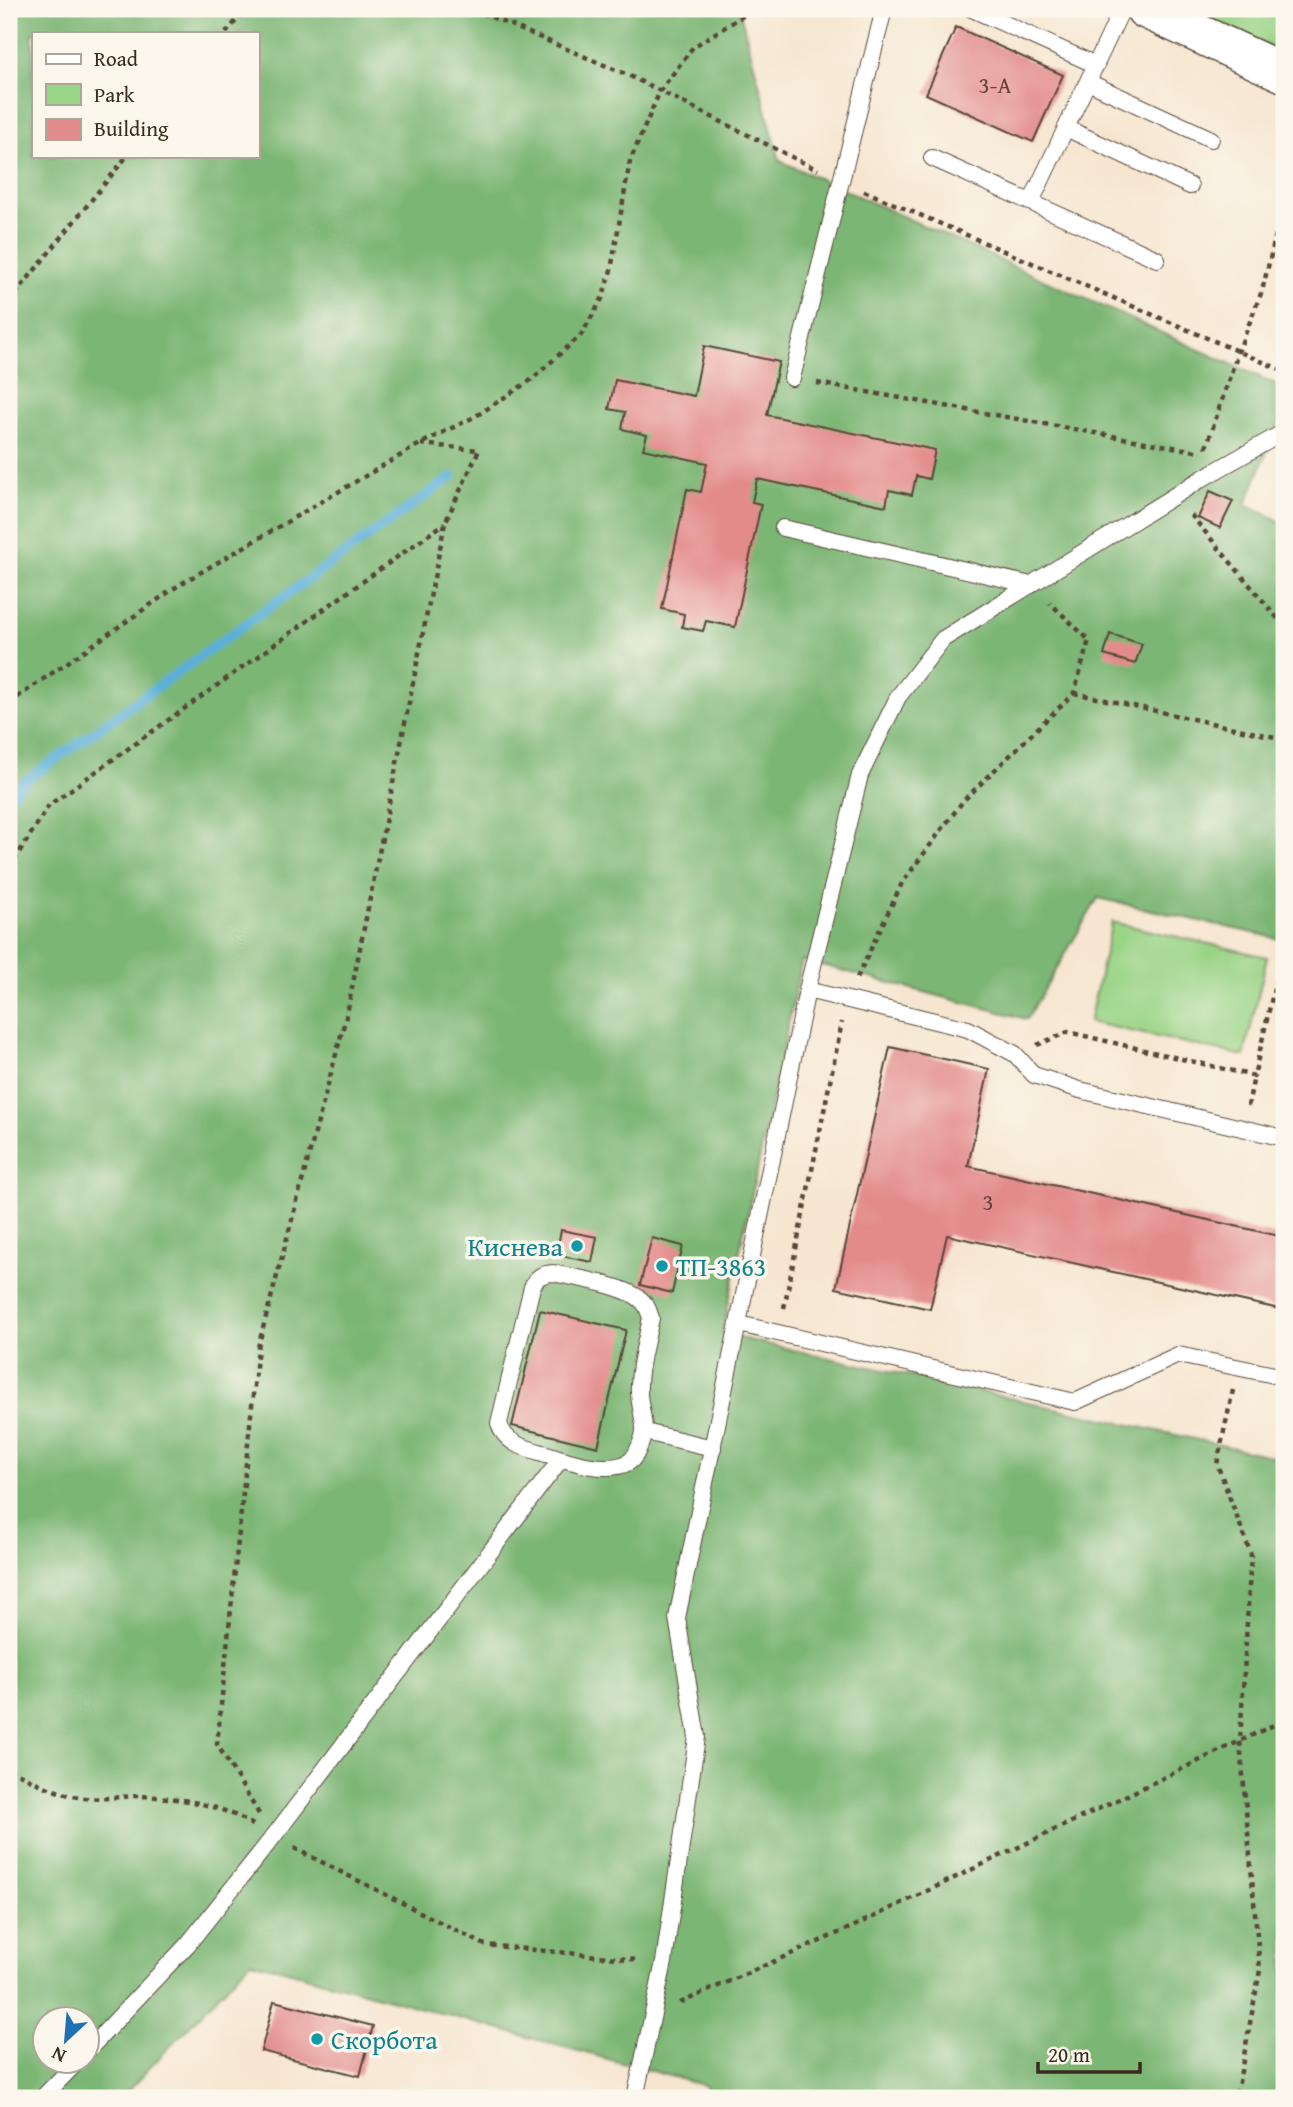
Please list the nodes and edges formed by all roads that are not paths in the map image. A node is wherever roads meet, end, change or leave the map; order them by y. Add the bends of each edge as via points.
1 (884, 9) edge
2 (972, 9) edge
3 (1122, 9) edge
4 (1145, 9) edge
5 (1096, 65) junction
6 (1284, 74) edge
7 (1088, 82) junction
8 (1066, 128) junction
9 (1211, 139) dead end
10 (932, 158) dead end
11 (1190, 186) dead end
12 (1031, 202) junction
13 (1157, 259) dead end
14 (792, 378) road end
15 (1281, 433) edge
16 (783, 528) dead end
17 (1031, 585) junction
18 (807, 990) junction
19 (1284, 1138) edge
20 (740, 1324) junction
21 (1284, 1377) edge
22 (645, 1432) junction
23 (713, 1448) junction
24 (561, 1459) junction
25 (102, 2035) edge
26 (63, 2076) edge
27 (42, 2098) edge
28 (635, 2098) edge

1 - 14 lane
2 - 5 lane
3 - 5 lane
4 - 6 street
5 - 7 lane
7 - 8 lane
7 - 9 lane
8 - 11 lane
8 - 12 lane
10 - 12 lane
12 - 13 lane
15 - 17 lane
16 - 17 lane
17 - 18 lane via 943,639 898,697 860,775
18 - 19 lane via 968,1029 1015,1054 1034,1075 1080,1090
18 - 20 lane
20 - 21 lane via 1075,1402 1178,1355
20 - 23 lane
22 - 23 lane
22 - 24 lane via 636,1456 619,1466
22 - 24 lane via 639,1374 651,1318 644,1302 628,1292 542,1274 532,1287 499,1423 507,1439
23 - 28 lane via 677,1618 697,1737 664,1962
24 - 25 lane via 188,1944
26 - 27 lane

